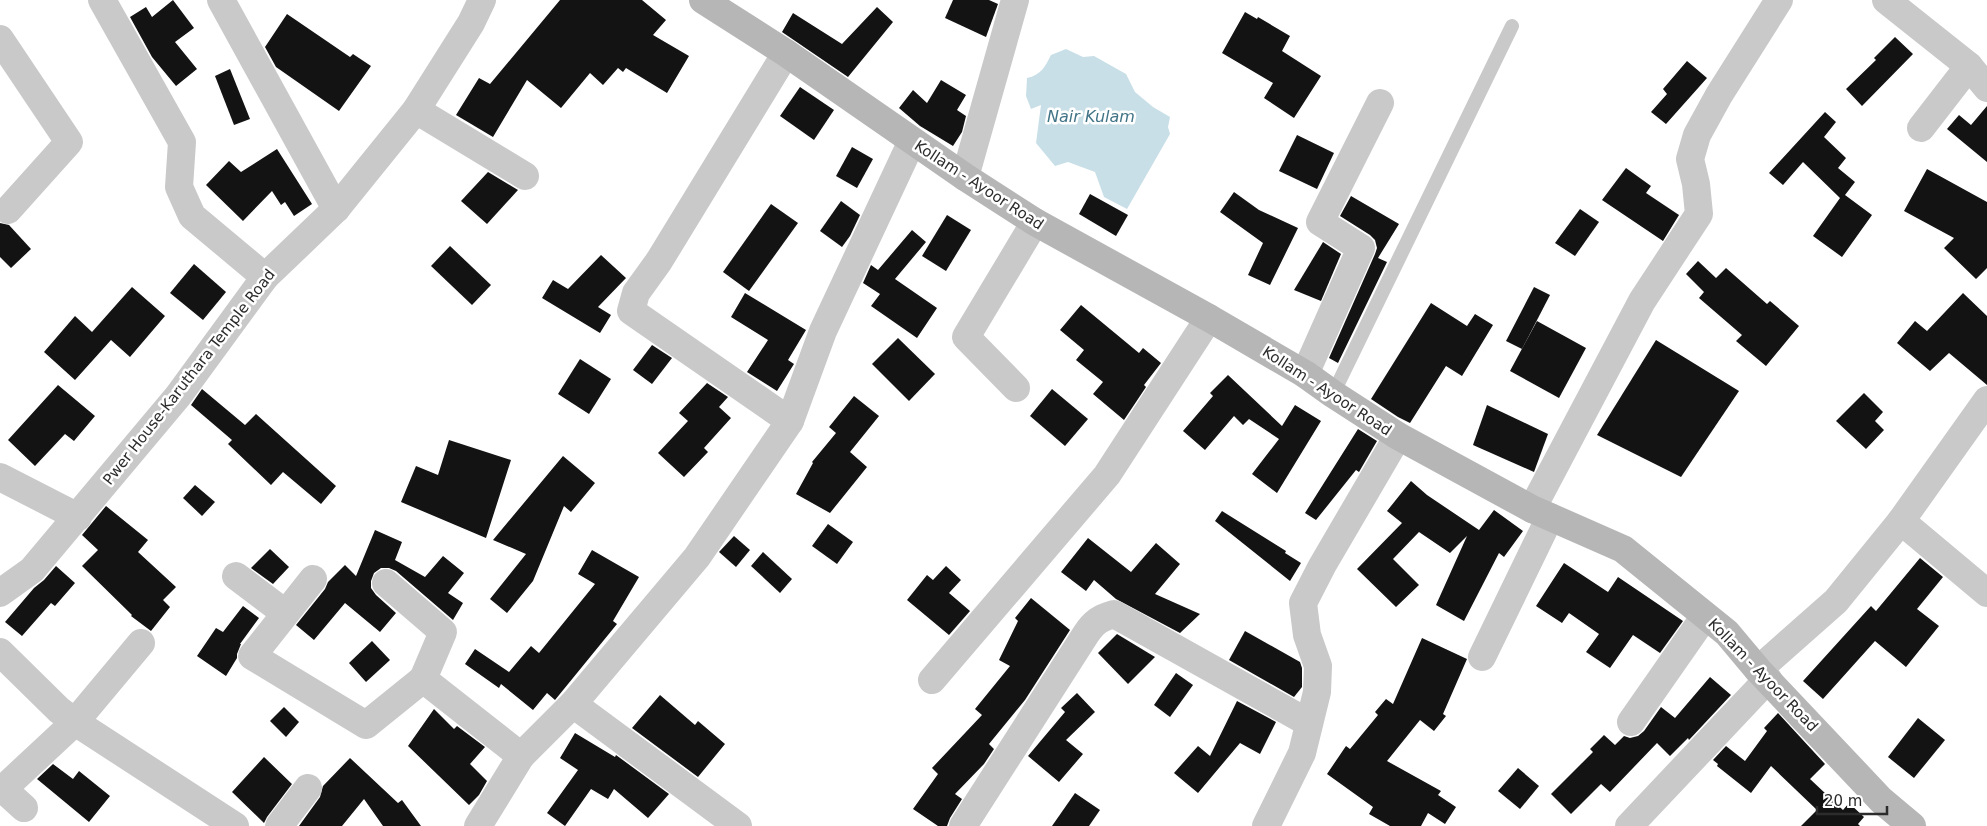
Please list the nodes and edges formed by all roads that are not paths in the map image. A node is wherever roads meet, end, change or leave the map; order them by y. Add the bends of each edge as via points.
1 (102, 0) edge
2 (221, 0) edge
3 (482, 0) edge
4 (703, 0) edge
5 (1014, 0) edge
6 (1778, 0) edge
7 (1900, 4) edge
8 (1512, 26) dead end
9 (0, 39) edge
10 (786, 53) junction
11 (1969, 66) junction
12 (1987, 88) edge
13 (1380, 103) dead end
14 (416, 110) junction
15 (1922, 128) dead end
16 (912, 141) junction
17 (526, 176) dead end
18 (964, 177) junction
19 (336, 209) junction
20 (8, 210) dead end
21 (1035, 222) junction
22 (266, 277) junction
23 (1209, 318) junction
24 (1305, 374) junction
25 (1016, 388) dead end
26 (1333, 394) junction
27 (1987, 400) edge
28 (790, 420) junction
29 (1398, 436) junction
30 (0, 478) edge
31 (1541, 513) junction
32 (78, 517) junction
33 (1901, 521) junction
34 (236, 576) dead end
35 (313, 579) dead end
36 (386, 583) dead end
37 (0, 593) edge
38 (1987, 593) edge
39 (285, 613) junction
40 (1705, 616) junction
41 (141, 643) dead end
42 (0, 652) edge
43 (1482, 657) dead end
44 (1763, 675) junction
45 (423, 679) junction
46 (932, 680) dead end
47 (573, 704) junction
48 (75, 722) junction
49 (1631, 722) dead end
50 (1309, 723) junction
51 (521, 756) junction
52 (308, 788) dead end
53 (24, 808) dead end
54 (235, 826) edge
55 (279, 826) edge
56 (478, 826) edge
57 (738, 826) edge
58 (963, 826) edge
59 (1266, 826) edge
60 (1628, 826) edge
61 (1912, 826) edge

1 - 22 street via 182,142 179,187 192,216
2 - 19 street
3 - 14 street, Pwer House-Karuthara Temple Road
4 - 10 main road, Kollam - Ayoor Road
5 - 18 street
6 - 31 street via 1718,95 1697,135 1690,159 1699,214 1642,301
7 - 11 street
8 - 26 lane
9 - 20 street via 69,142
10 - 16 main road, Kollam - Ayoor Road
10 - 28 street via 659,261 636,293 631,311
11 - 12 street
11 - 15 street
13 - 24 street via 1320,222 1361,248
14 - 17 street
14 - 19 street, Pwer House-Karuthara Temple Road
16 - 18 main road, Kollam - Ayoor Road
16 - 28 street via 823,331
18 - 21 main road, Kollam - Ayoor Road
19 - 22 street, Pwer House-Karuthara Temple Road
21 - 23 main road, Kollam - Ayoor Road
21 - 25 street via 966,337
22 - 32 street, Pwer House-Karuthara Temple Road via 178,396
23 - 24 main road, Kollam - Ayoor Road
23 - 46 street via 1108,476
24 - 26 main road, Kollam - Ayoor Road
26 - 29 main road, Kollam - Ayoor Road
27 - 33 street
28 - 47 street via 698,556
29 - 31 main road, Kollam - Ayoor Road
29 - 50 street via 1303,603 1307,635 1318,666 1317,692
30 - 32 street
31 - 40 main road, Kollam - Ayoor Road via 1623,549
31 - 43 street
32 - 37 street, Pwer House-Karuthara Temple Road via 32,570
33 - 38 street
33 - 44 street via 1836,601
34 - 39 street
35 - 39 street
36 - 45 street via 442,632
39 - 45 street via 252,656 366,725
40 - 44 main road, Kollam - Ayoor Road via 1726,633
40 - 49 street
41 - 48 street
42 - 48 street
44 - 60 street
44 - 61 main road, Kollam - Ayoor Road via 1881,800
45 - 51 street
47 - 51 street
47 - 57 street
48 - 53 street via 2,789
48 - 54 street
50 - 58 street via 1114,614 1095,621
50 - 59 street via 1302,753
51 - 56 street
52 - 55 street

